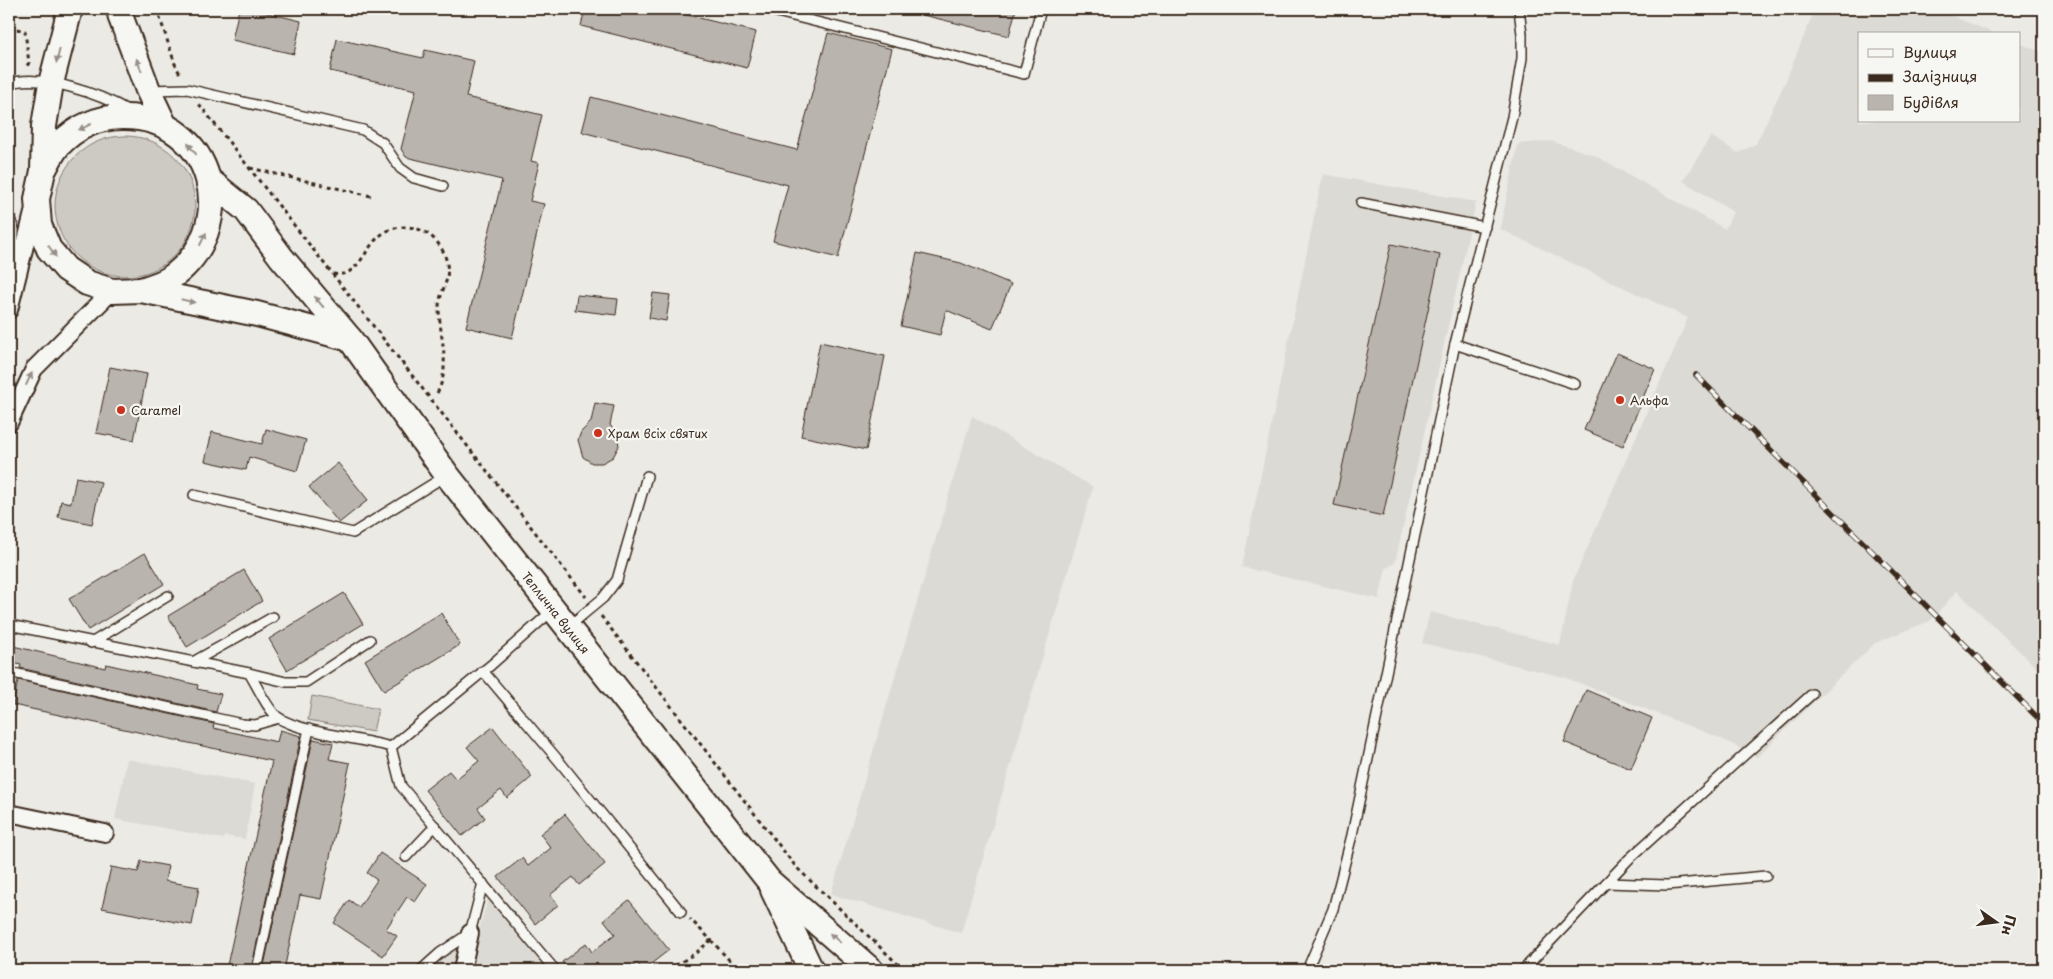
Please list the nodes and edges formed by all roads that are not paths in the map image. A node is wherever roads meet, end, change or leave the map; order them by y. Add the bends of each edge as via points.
1 (70, 9) edge
2 (120, 9) edge
3 (765, 9) edge
4 (1041, 9) edge
5 (1519, 9) edge
6 (13, 83) edge
7 (51, 83) junction
8 (148, 90) junction
9 (138, 117) junction
10 (165, 126) junction
11 (43, 171) junction
12 (209, 180) junction
13 (442, 186) dead end
14 (37, 200) junction
15 (1362, 203) dead end
16 (9, 215) edge
17 (1485, 227) junction
18 (141, 290) junction
19 (112, 291) junction
20 (9, 305) edge
21 (350, 339) junction
22 (1455, 344) junction
23 (1575, 384) dead end
24 (9, 424) edge
25 (447, 475) junction
26 (647, 476) dead end
27 (194, 495) dead end
28 (168, 596) dead end
29 (554, 609) junction
30 (273, 617) dead end
31 (9, 625) edge
32 (568, 627) junction
33 (370, 640) dead end
34 (91, 643) junction
35 (193, 662) junction
36 (484, 671) junction
37 (9, 672) edge
38 (249, 673) junction
39 (1812, 694) dead end
40 (279, 718) junction
41 (309, 729) junction
42 (391, 747) junction
43 (9, 813) edge
44 (434, 826) junction
45 (105, 833) dead end
46 (406, 857) dead end
47 (1766, 876) dead end
48 (770, 881) junction
49 (1606, 883) junction
50 (483, 884) junction
51 (681, 912) road end
52 (470, 933) junction
53 (256, 970) edge
54 (421, 970) edge
55 (462, 970) edge
56 (556, 970) edge
57 (810, 970) edge
58 (871, 970) edge
59 (1307, 970) edge
60 (1523, 970) edge

1 -> 7 main road
8 -> 2 main road
3 - 4 lane via 1024,74
5 - 17 lane via 1522,58 1512,116
6 - 7 lane
7 - 9 lane via 111,100
7 - 11 main road via 44,126
8 - 10 main road
8 - 13 lane via 187,89 363,130 383,143 400,168 414,178
9 - 10 main road
9 -> 11 main road via 108,117 81,127 58,146
12 -> 10 main road via 201,160 185,140
11 - 14 main road
18 -> 12 main road via 168,280 190,262 206,237 212,208
21 -> 12 main road, Теплична вулиця via 246,210
14 -> 19 main road via 39,225 49,249 66,269 87,283
14 - 20 street
15 - 17 lane
16 - 20 lane via 14,230
17 - 22 lane
18 - 19 main road
18 -> 21 main road via 257,314
24 -> 19 street via 34,369
21 - 25 main road, Теплична вулиця
22 - 23 lane
22 - 59 lane via 1352,835 1334,909
25 - 27 lane via 352,534
25 - 29 main road, Теплична вулиця
26 - 32 lane via 620,573 610,590
28 - 34 lane
29 - 32 main road, Теплична вулиця
29 - 36 lane
30 - 35 lane
31 - 34 lane
32 - 48 main road, Теплична вулиця
33 - 38 lane via 306,682 286,682
34 - 35 lane
35 - 38 lane
36 - 42 lane
36 - 51 lane
37 - 40 lane via 242,724 255,725
38 - 40 lane
39 - 49 lane
40 - 41 lane
41 - 42 lane
41 - 53 lane
42 - 44 lane via 400,786
43 - 45 street
44 - 46 lane
44 - 50 lane
47 - 49 lane via 1667,886
48 - 57 main road, Теплична вулиця
58 -> 48 main road, Теплична вулиця
49 - 60 lane
50 - 52 lane
50 - 56 lane
52 - 54 lane
52 - 55 street

